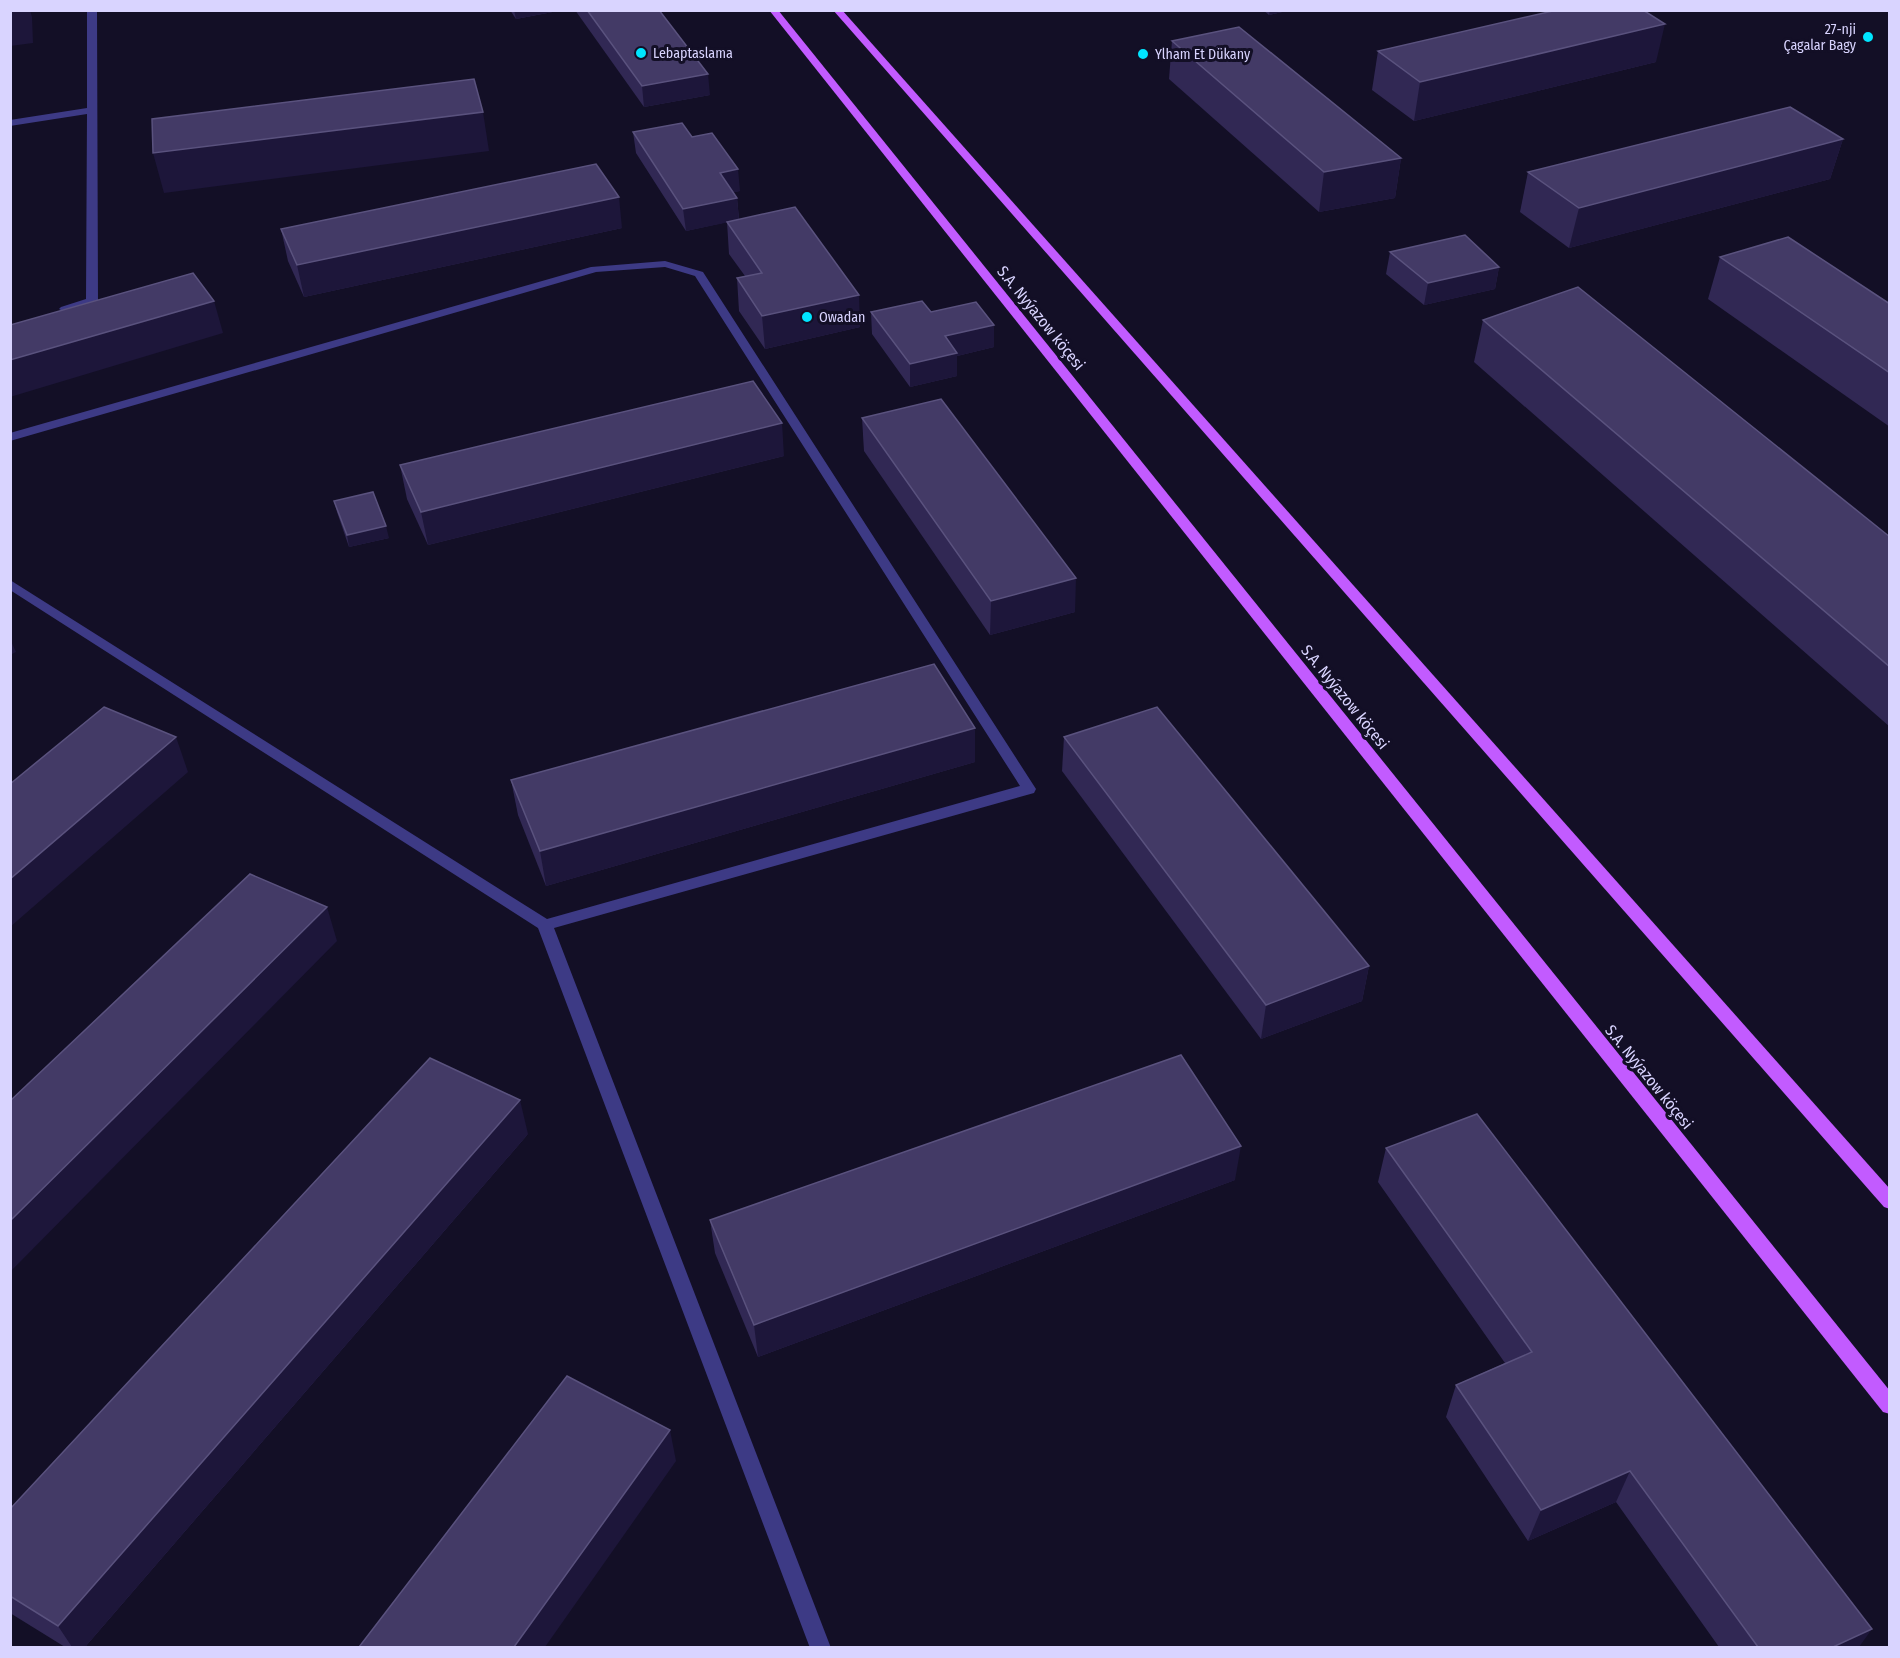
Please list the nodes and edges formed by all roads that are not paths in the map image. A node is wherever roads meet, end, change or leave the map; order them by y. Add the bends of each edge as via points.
1 (92, 10) edge
2 (773, 10) edge
3 (837, 10) edge
4 (92, 110) junction
5 (10, 123) edge
6 (51, 314) edge
7 (10, 437) edge
8 (10, 584) edge
9 (545, 925) junction
10 (1890, 1202) edge
11 (1890, 1406) edge
12 (821, 1647) edge

1 - 4 lane
2 - 11 main road, S.A. Nyýazow köçesi
3 - 10 main road
4 - 5 lane
4 - 6 lane via 92,302
7 - 9 lane via 596,269 665,264 699,274 1029,789
8 - 9 lane
9 - 12 lane

